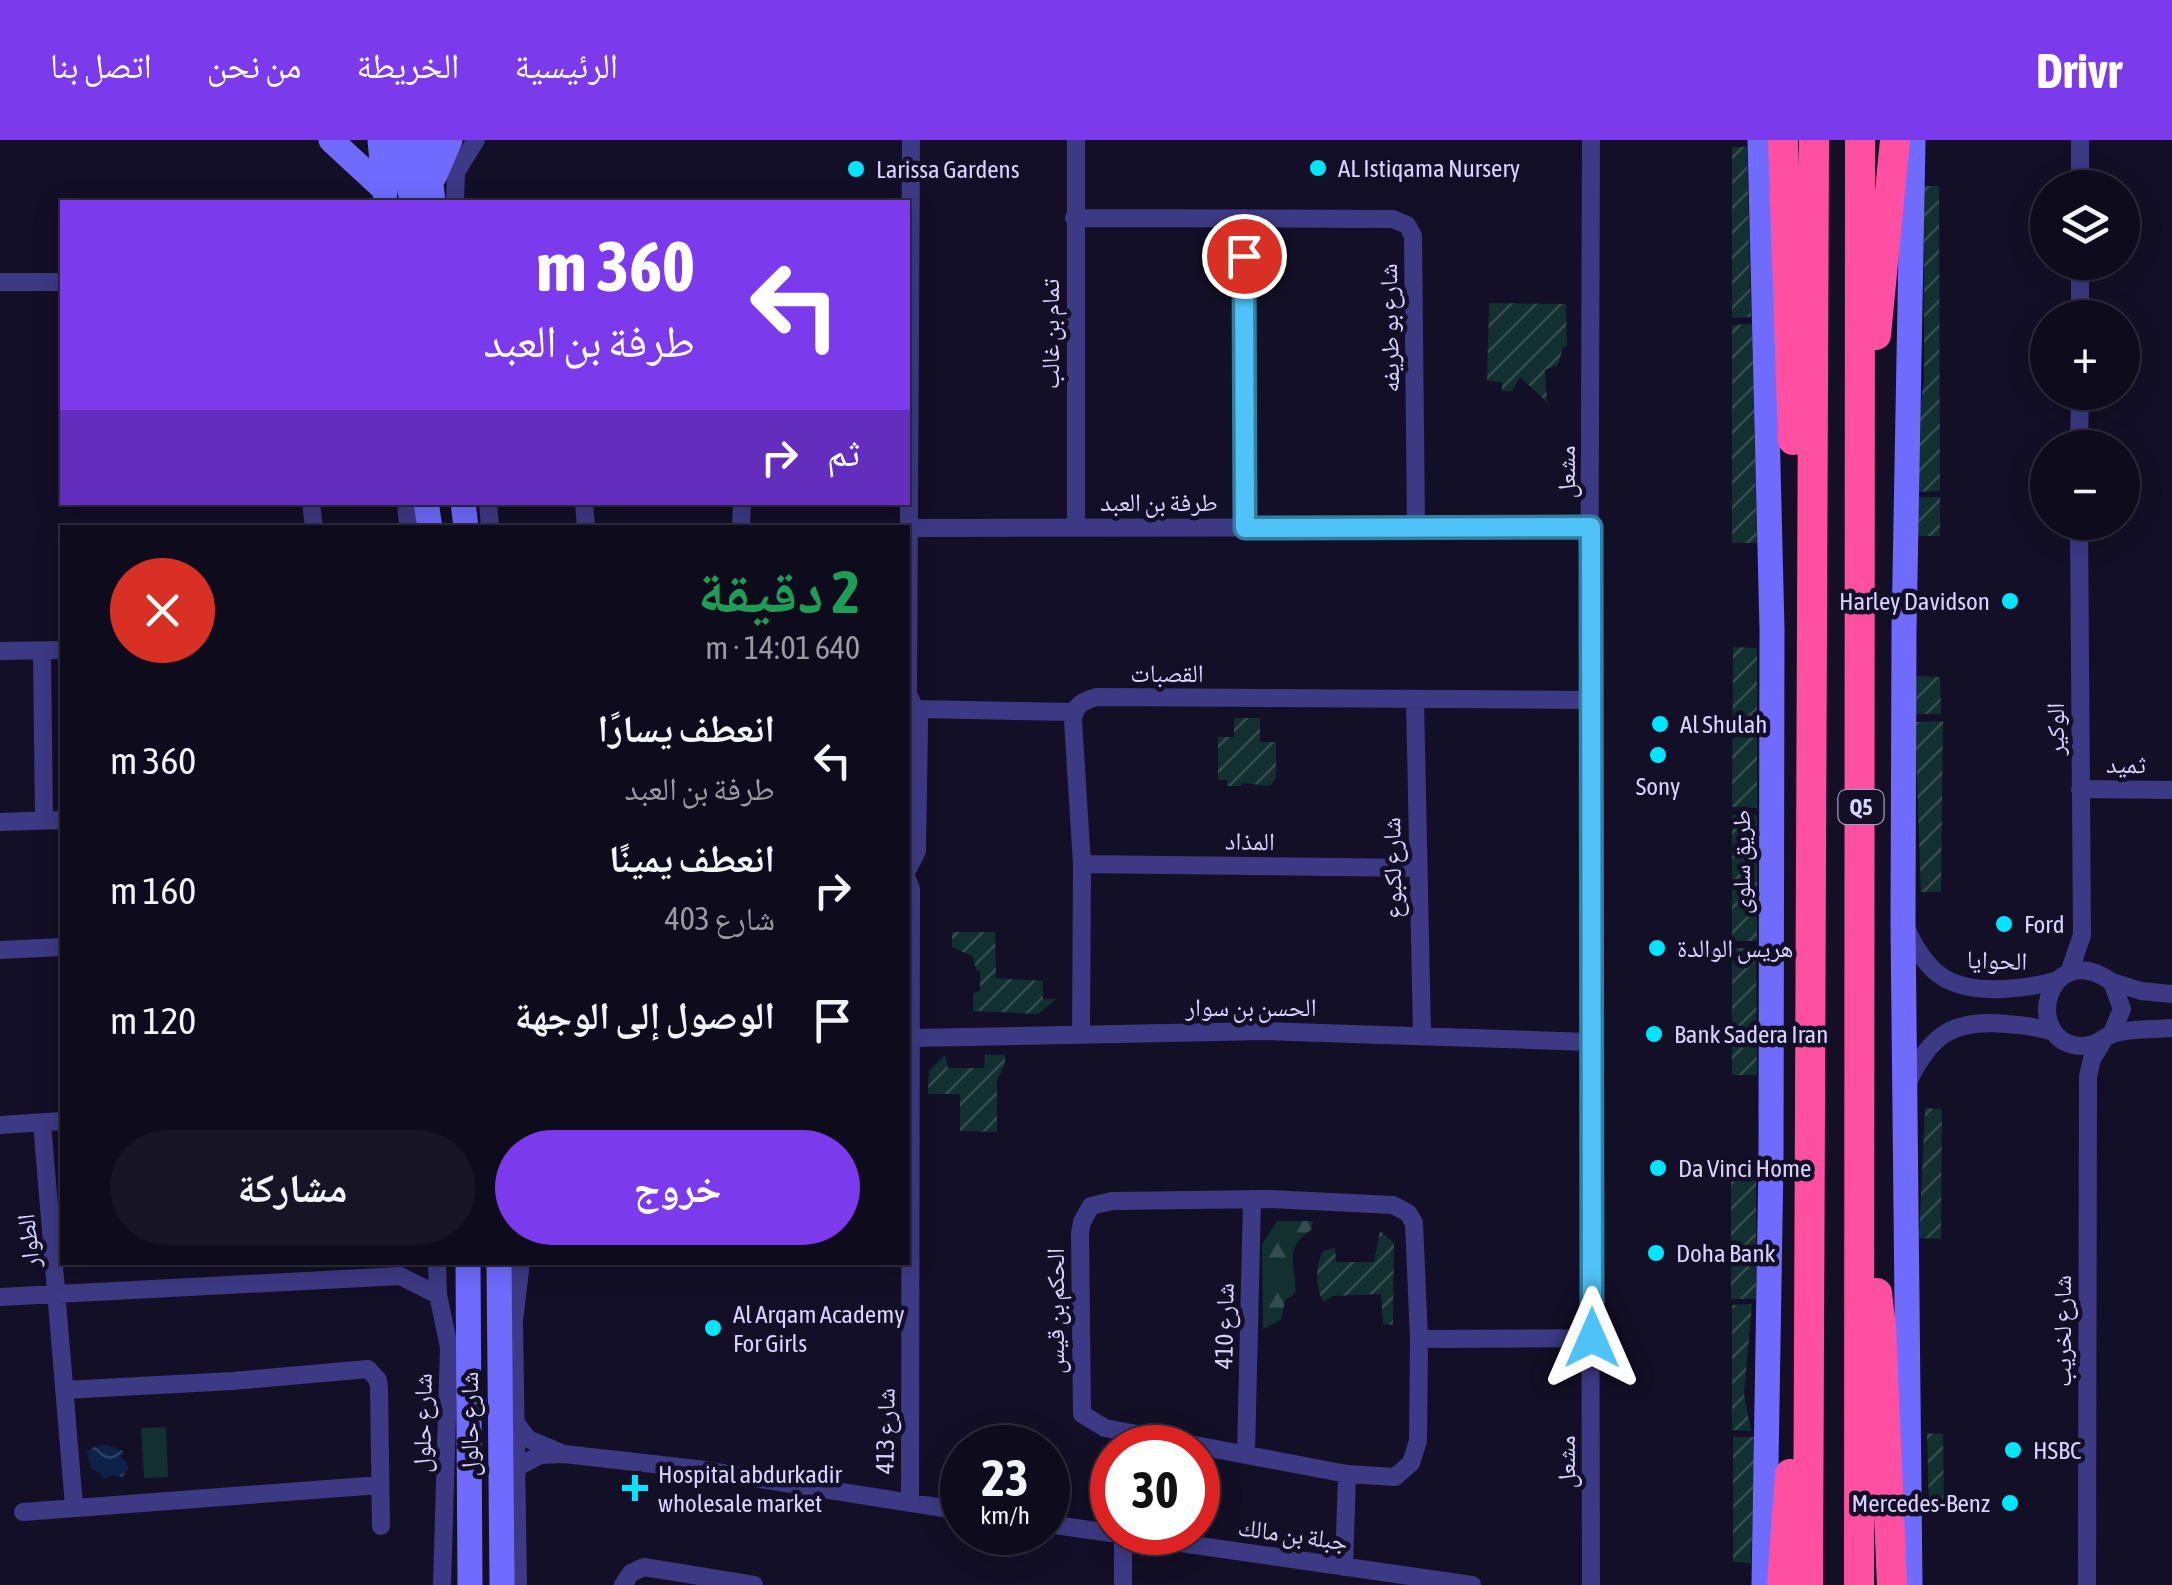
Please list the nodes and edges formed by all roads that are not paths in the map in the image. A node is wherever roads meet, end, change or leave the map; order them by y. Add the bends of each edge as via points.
1 (331, 140) edge
2 (380, 140) edge
3 (402, 140) edge
4 (426, 140) edge
5 (450, 140) edge
6 (476, 140) edge
7 (911, 140) edge
8 (1076, 140) edge
9 (1592, 140) edge
10 (1760, 140) edge
11 (1783, 140) edge
12 (1814, 140) edge
13 (1860, 140) edge
14 (1894, 140) edge
15 (1913, 140) edge
16 (2080, 140) edge
17 (2080, 170) edge
18 (386, 196) edge
19 (432, 200) edge
20 (433, 200) edge
21 (433, 200) edge
22 (434, 200) edge
23 (909, 200) edge
24 (1074, 218) junction
25 (1244, 218) junction
26 (0, 282) edge
27 (60, 282) edge
28 (1862, 438) junction
29 (1416, 526) junction
30 (1076, 527) junction
31 (1591, 527) junction
32 (910, 528) edge
33 (1245, 528) junction
34 (2079, 540) edge
35 (1812, 582) junction
36 (910, 641) edge
37 (60, 650) edge
38 (0, 651) edge
39 (42, 651) junction
40 (911, 698) edge
41 (1416, 700) junction
42 (1589, 700) junction
43 (1074, 712) junction
44 (2080, 789) junction
45 (2172, 790) edge
46 (54, 820) edge
47 (0, 822) edge
48 (1082, 864) junction
49 (910, 865) edge
50 (1417, 868) junction
51 (910, 886) edge
52 (1904, 924) junction
53 (2082, 935) junction
54 (60, 947) edge
55 (0, 950) edge
56 (2064, 977) junction
57 (2106, 978) junction
58 (2172, 994) edge
59 (2172, 1028) edge
60 (1422, 1034) junction
61 (1081, 1035) junction
62 (2060, 1036) junction
63 (912, 1038) junction
64 (2107, 1038) junction
65 (1589, 1042) junction
66 (2088, 1076) junction
67 (1905, 1088) junction
68 (910, 1117) edge
69 (60, 1122) edge
70 (42, 1123) junction
71 (0, 1125) edge
72 (1861, 1176) junction
73 (1252, 1199) junction
74 (418, 1265) edge
75 (436, 1265) edge
76 (468, 1265) edge
77 (506, 1265) edge
78 (909, 1265) edge
79 (400, 1276) junction
80 (58, 1294) junction
81 (438, 1295) junction
82 (0, 1297) edge
83 (1809, 1297) junction
84 (1592, 1338) junction
85 (1419, 1340) junction
86 (64, 1390) junction
87 (515, 1422) junction
88 (564, 1454) junction
89 (1246, 1454) junction
90 (514, 1469) junction
91 (1347, 1474) junction
92 (380, 1485) junction
93 (910, 1502) junction
94 (74, 1506) junction
95 (940, 1507) edge
96 (22, 1512) dead end
97 (381, 1526) dead end
98 (1220, 1550) edge
99 (1123, 1555) edge
100 (1344, 1567) junction
101 (442, 1585) edge
102 (470, 1585) edge
103 (502, 1585) edge
104 (518, 1585) edge
105 (623, 1585) edge
106 (754, 1585) edge
107 (1123, 1585) edge
108 (1472, 1585) edge
109 (1591, 1585) edge
110 (1764, 1585) edge
111 (1782, 1585) edge
112 (1808, 1585) edge
113 (1860, 1585) edge
114 (1892, 1585) edge
115 (1910, 1585) edge
116 (2087, 1585) edge

1 - 18 main road
2 - 18 main road
3 - 19 main road
4 - 20 main road
5 - 21 main road via 437,165
6 - 22 street
7 - 23 street
8 - 24 street, تمام بن غالب
9 - 31 street, مشعل
10 - 110 main road, طريق سلوى via 1772,629
11 - 35 highway via 1792,433
12 - 35 highway, Q5
13 - 28 highway, Q5
14 - 28 highway
15 - 52 main road
16 - 17 street
24 - 25 street, شارع بو طريفه
24 - 30 street, تمام بن غالب
25 - 29 street, شارع بو طريفه via 1392,219 1407,225 1413,236
25 - 33 street
26 - 27 street
28 - 72 highway, Q5
29 - 31 street, طرفة بن العبد
29 - 33 street, طرفة بن العبد
30 - 32 street, طرفة بن العبد
30 - 33 street, طرفة بن العبد
31 - 42 street, مشعل
34 - 44 street, الوكير
35 - 83 highway, Q5
36 - 40 street
37 - 39 street
38 - 39 street
39 - 46 street
40 - 43 street, القصبات
40 - 49 street via 917,851
41 - 42 street, القصبات
41 - 43 street, القصبات via 1097,697
41 - 50 street, شارع لكبوع
42 - 65 street, مشعل
43 - 48 street
44 - 45 street, ثميد
44 - 53 street, الوكير
46 - 47 street
48 - 50 street, المذاد
48 - 61 street
50 - 60 street, شارع لكبوع
51 - 63 street, شارع 413
52 - 56 street, الحوايا via 1924,960 1958,985 2038,987
52 - 67 main road
53 - 56 street, الوكير
53 - 57 street, الوكير
54 - 55 street
56 - 57 street via 2089,970
56 - 62 street via 2046,1006
57 - 58 street
57 - 64 street via 2122,1009
59 - 64 street
60 - 61 street, الحسن بن سوار
60 - 65 street, الحسن بن سوار
61 - 63 street, الحسن بن سوار
62 - 64 street via 2084,1046
62 - 66 street
62 - 67 street via 2036,1026 1969,1022 1921,1056
63 - 68 street, شارع 413
64 - 66 street, شارع لخريب
65 - 84 street, مشعل
66 - 116 street, شارع لخريب
67 - 115 main road
69 - 70 street
70 - 71 street
70 - 80 street, الطوار
72 - 113 highway, Q5
72 - 114 highway via 1881,1327
73 - 85 street, الحكم بن قيس via 1383,1203 1408,1213 1416,1230
73 - 89 street, شارع 410
73 - 89 street, الحكم بن قيس via 1099,1202 1086,1212 1080,1233 1082,1414 1105,1428
74 - 79 street
75 - 81 street, شارع حلول
76 - 102 main road, شارع حالول
77 - 87 street
77 - 103 main road, شارع حالول
78 - 93 street, شارع 413
79 - 80 street
79 - 81 street
80 - 82 street
80 - 86 street, الطوار
81 - 101 street, شارع حلول via 449,1347
83 - 111 highway
83 - 112 highway, Q5
84 - 85 street
84 - 109 street, مشعل
85 - 91 street, الحكم بن قيس via 1418,1441 1411,1463 1395,1476
86 - 92 street via 368,1369 378,1380
86 - 94 street, الطوار
87 - 88 street via 528,1438
87 - 90 street
88 - 90 street via 540,1455
88 - 93 street
89 - 91 street, الحكم بن قيس
90 - 104 street
91 - 100 street
92 - 94 street
92 - 97 street
93 - 95 street
94 - 96 street
98 - 100 street, جبلة بن مالك
99 - 107 street
100 - 108 street, جبلة بن مالك
105 - 106 street via 644,1566

